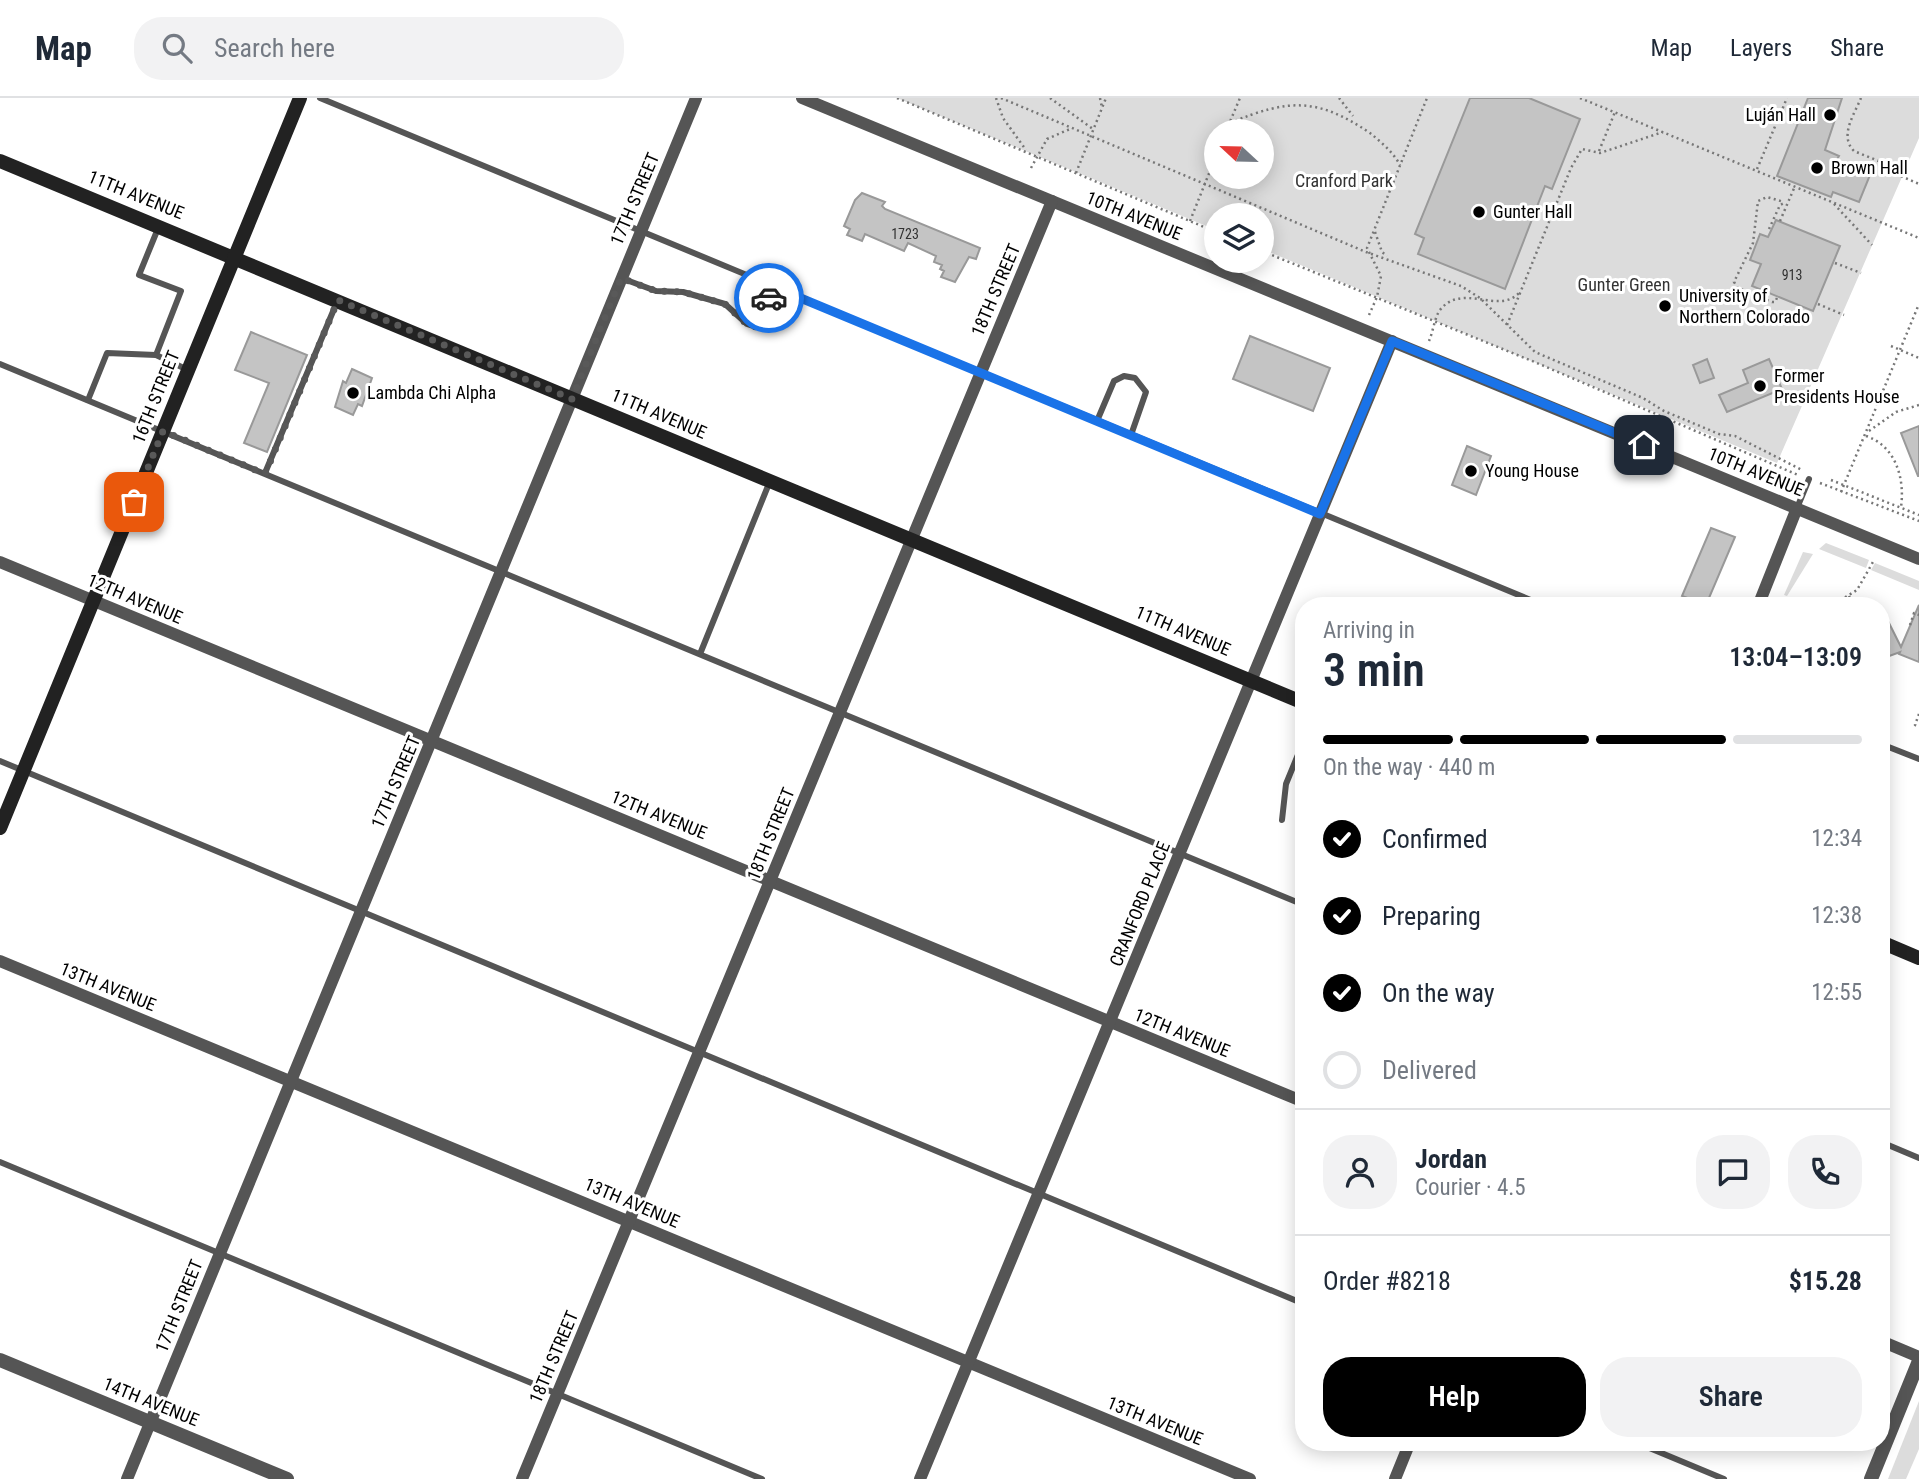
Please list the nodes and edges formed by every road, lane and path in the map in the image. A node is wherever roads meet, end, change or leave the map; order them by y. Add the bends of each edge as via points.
1 (300, 98) edge
2 (320, 98) edge
3 (696, 98) edge
4 (802, 98) edge
5 (897, 98) edge
6 (998, 98) edge
7 (1050, 98) edge
8 (1100, 98) edge
9 (1106, 98) edge
10 (1240, 98) edge
11 (1339, 98) edge
12 (1427, 98) edge
13 (1580, 98) edge
14 (1787, 98) edge
15 (1861, 98) edge
16 (1307, 99) edge
17 (1332, 105) dead end
18 (1102, 108) junction
19 (1615, 112) junction
20 (1232, 119) edge
21 (1240, 119) edge
22 (1358, 122) junction
23 (1073, 129) junction
24 (1094, 129) junction
25 (1663, 132) junction
26 (1091, 136) junction
27 (1028, 153) junction
28 (1598, 153) junction
29 (1036, 156) junction
30 (0, 161) edge
31 (1031, 168) dead end
32 (1400, 168) junction
33 (1757, 171) junction
34 (1903, 171) dead end
35 (1076, 173) junction
36 (1901, 177) dead end
37 (1204, 184) joint
38 (1919, 184) edge
39 (1795, 186) junction
40 (1216, 189) edge
41 (1052, 201) junction
42 (1832, 202) junction
43 (1786, 203) junction
44 (1190, 221) junction
45 (1780, 221) dead end
46 (159, 225) junction
47 (1204, 227) edge
48 (1769, 229) dead end
49 (641, 230) junction
50 (1374, 232) junction
51 (1919, 237) edge
52 (1872, 245) dead end
53 (1368, 252) junction
54 (235, 256) junction
55 (1274, 256) edge
56 (1390, 258) junction
57 (1835, 263) dead end
58 (1861, 273) dead end
59 (621, 278) junction
60 (774, 287) junction
61 (1521, 290) junction
62 (1377, 297) junction
63 (1479, 298) junction
64 (1777, 298) dead end
65 (338, 300) junction
66 (1818, 304) dead end
67 (1919, 304) edge
68 (1917, 314) edge
69 (1843, 315) dead end
70 (1368, 318) dead end
71 (1437, 322) junction
72 (1507, 325) junction
73 (1392, 341) junction
74 (1428, 344) dead end
75 (1891, 346) dead end
76 (1900, 350) junction
77 (156, 355) junction
78 (1919, 358) edge
79 (0, 364) edge
80 (188, 370) junction
81 (981, 372) junction
82 (572, 399) junction
83 (88, 400) junction
84 (1919, 405) edge
85 (1097, 421) junction
86 (163, 431) junction
87 (1866, 434) junction
88 (1130, 435) junction
89 (1804, 471) dead end
90 (265, 474) junction
91 (1809, 479) junction
92 (1831, 480) dead end
93 (770, 481) junction
94 (1844, 485) junction
95 (1841, 491) junction
96 (1901, 507) junction
97 (1797, 508) junction
98 (1320, 514) junction
99 (1919, 515) edge
100 (1919, 521) edge
101 (911, 539) junction
102 (1919, 559) edge
103 (0, 562) edge
104 (1873, 562) dead end
105 (501, 572) junction
106 (1849, 596) edge
107 (1523, 597) edge
108 (1762, 597) edge
109 (93, 600) junction
110 (1919, 615) edge
111 (1910, 625) dead end
112 (700, 654) junction
113 (1251, 680) junction
114 (1295, 699) edge
115 (840, 712) junction
116 (1919, 714) edge
117 (1919, 729) edge
118 (432, 740) junction
119 (1890, 748) edge
120 (1919, 759) edge
121 (0, 761) edge
122 (1295, 762) edge
123 (23, 771) junction
124 (1282, 820) dead end
125 (0, 828) edge
126 (1179, 854) junction
127 (771, 881) junction
128 (1295, 901) edge
129 (360, 912) junction
130 (1890, 946) edge
131 (1919, 958) edge
132 (0, 961) edge
133 (1110, 1022) junction
134 (700, 1053) junction
135 (290, 1080) junction
136 (1295, 1098) edge
137 (1890, 1146) edge
138 (1919, 1158) edge
139 (0, 1162) edge
140 (1039, 1194) junction
141 (630, 1221) junction
142 (219, 1254) junction
143 (1295, 1300) edge
144 (1890, 1345) edge
145 (1919, 1359) edge
146 (0, 1360) edge
147 (969, 1363) junction
148 (558, 1394) junction
149 (150, 1422) junction
150 (1890, 1432) edge
151 (1406, 1451) edge
152 (1657, 1451) edge
153 (1882, 1451) edge
154 (127, 1479) edge
155 (287, 1479) edge
156 (522, 1479) edge
157 (762, 1479) edge
158 (920, 1479) edge
159 (1250, 1479) edge
160 (1395, 1479) edge
161 (1724, 1479) edge
162 (1871, 1479) edge

1 - 54 main road, 16TH STREET
2 - 49 lane
3 - 49 street, 17TH STREET
4 - 41 street, 10TH AVENUE
5 - 27 path
6 - 23 path
6 - 27 path via 1003,118
7 - 24 path
8 - 18 path
9 - 18 path
10 - 20 path
11 - 22 path
12 - 32 path
13 - 19 path
14 - 33 path
15 - 34 path via 1846,134 1848,145
16 - 21 path
17 - 22 path
18 - 24 path
19 - 25 path
19 - 28 path
22 - 32 path via 1395,157
23 - 26 path
23 - 29 path via 1054,133
24 - 26 path
25 - 28 path
25 - 33 path
26 - 35 path
26 - 37 path
27 - 29 path
28 - 61 path via 1582,149 1571,168
29 - 31 path
29 - 35 path
30 - 46 main road, 11TH AVENUE
32 - 50 path
33 - 39 path
35 - 44 path
36 - 38 path
37 - 44 path
39 - 42 path
39 - 43 path
40 - 53 path
41 - 73 street, 10TH AVENUE
41 - 81 street, 18TH STREET
42 - 51 path
42 - 52 path
43 - 45 path
43 - 48 path
43 - 64 path via 1767,197 1758,201 1753,243 1734,282 1772,302
44 - 47 path
46 - 54 main road, 11TH AVENUE
46 - 77 lane via 139,275 181,291
49 - 59 street, 17TH STREET
49 - 60 lane
50 - 53 path
50 - 56 path via 1382,252
53 - 56 path
53 - 62 path via 1381,276
54 - 65 main road, 11TH AVENUE
54 - 80 main road, 16TH STREET
55 - 62 path
56 - 63 path via 1461,286
57 - 58 path
59 - 60 lane via 656,291 683,292 725,304 756,327
59 - 82 street, 17TH STREET
60 - 81 lane
61 - 63 path via 1508,300
61 - 72 path
62 - 70 path
62 - 71 path
63 - 71 path via 1450,302 1438,311
63 - 72 path
65 - 82 main road, 11TH AVENUE
65 - 90 lane
66 - 69 path
67 - 68 path
68 - 76 path
71 - 74 path
71 - 91 path
72 - 89 path via 1535,352 1664,411 1735,436
73 - 97 street, 10TH AVENUE
73 - 98 street, CRANFORD PLACE
75 - 76 path
76 - 78 path
76 - 87 path
77 - 80 lane
77 - 83 lane via 107,353
79 - 83 lane
80 - 86 main road, 16TH STREET
81 - 85 lane
81 - 101 street, 18TH STREET
82 - 93 main road, 11TH AVENUE
82 - 105 street, 17TH STREET
83 - 86 lane
84 - 87 path via 1896,412
85 - 88 lane
85 - 88 lane via 1114,381 1124,376 1135,378 1146,392
86 - 90 lane
86 - 109 main road, 16TH STREET
87 - 94 path
87 - 96 path via 1881,443 1897,465 1902,480
88 - 98 lane
90 - 105 lane
91 - 95 path
91 - 97 lane
92 - 94 path
93 - 101 main road, 11TH AVENUE
93 - 112 lane
94 - 95 path
94 - 96 path
95 - 100 path
96 - 99 path
97 - 102 street, 10TH AVENUE
97 - 108 street
98 - 107 lane
98 - 113 street, CRANFORD PLACE
101 - 113 main road, 11TH AVENUE
101 - 115 street, 18TH STREET
103 - 109 street, 12TH AVENUE
104 - 106 path via 1865,580
105 - 112 lane
105 - 118 street, 17TH STREET
109 - 118 street, 12TH AVENUE
109 - 123 main road, 16TH STREET
110 - 111 path via 1914,613
112 - 115 lane
113 - 114 main road, 11TH AVENUE
113 - 126 street, CRANFORD PLACE
115 - 126 lane
115 - 127 street, 18TH STREET
116 - 117 path via 1914,725
118 - 127 street, 12TH AVENUE
118 - 129 street, 17TH STREET
119 - 120 lane
121 - 123 lane
122 - 124 lane via 1286,784
123 - 125 main road, 16TH STREET
123 - 129 lane
126 - 128 lane
126 - 133 street, CRANFORD PLACE
127 - 133 street, 12TH AVENUE
127 - 134 street, 18TH STREET
129 - 134 lane
129 - 135 street, 17TH STREET
130 - 131 main road
132 - 135 street, 13TH AVENUE
133 - 136 street, 12TH AVENUE
133 - 140 street, CRANFORD PLACE
134 - 140 lane
134 - 141 street, 18TH STREET
135 - 141 street, 13TH AVENUE
135 - 142 street, 17TH STREET
137 - 138 lane
139 - 142 lane
140 - 143 lane
140 - 147 street, CRANFORD PLACE
141 - 147 street, 13TH AVENUE
141 - 148 street, 18TH STREET
142 - 148 lane
142 - 149 street, 17TH STREET
144 - 145 street
145 - 150 street
146 - 149 street, 14TH AVENUE
147 - 158 street, CRANFORD PLACE
147 - 159 street, 13TH AVENUE
148 - 156 street, 18TH STREET
148 - 157 lane
149 - 154 street, 17TH STREET
149 - 155 street, 14TH AVENUE
151 - 160 street
152 - 161 lane
153 - 162 street

